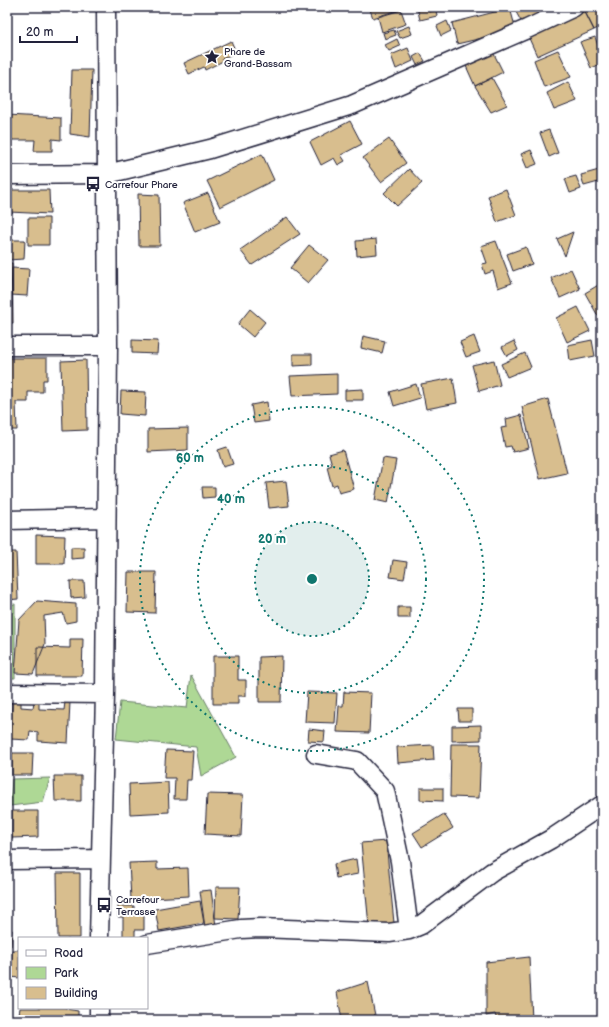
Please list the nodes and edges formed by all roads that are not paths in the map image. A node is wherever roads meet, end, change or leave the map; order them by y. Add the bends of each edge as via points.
1 (106, 7) edge
2 (574, 7) edge
3 (107, 174) junction
4 (7, 175) edge
5 (7, 346) edge
6 (108, 346) junction
7 (106, 518) junction
8 (7, 520) edge
9 (7, 693) edge
10 (105, 694) junction
11 (316, 754) dead end
12 (602, 805) edge
13 (101, 859) junction
14 (7, 860) edge
15 (409, 930) junction
16 (99, 937) edge
17 (148, 944) edge
18 (99, 1009) edge
19 (99, 1020) edge

1 - 3 street
2 - 3 street via 352,105 210,149
3 - 4 street
3 - 6 street
5 - 6 street
6 - 7 street
7 - 8 street
7 - 10 street
9 - 10 street
10 - 13 street
11 - 15 street via 357,761 385,791 400,861
12 - 15 street via 551,839 492,872 421,925
13 - 14 street
13 - 16 street
15 - 17 street via 389,932 260,928
18 - 19 street

